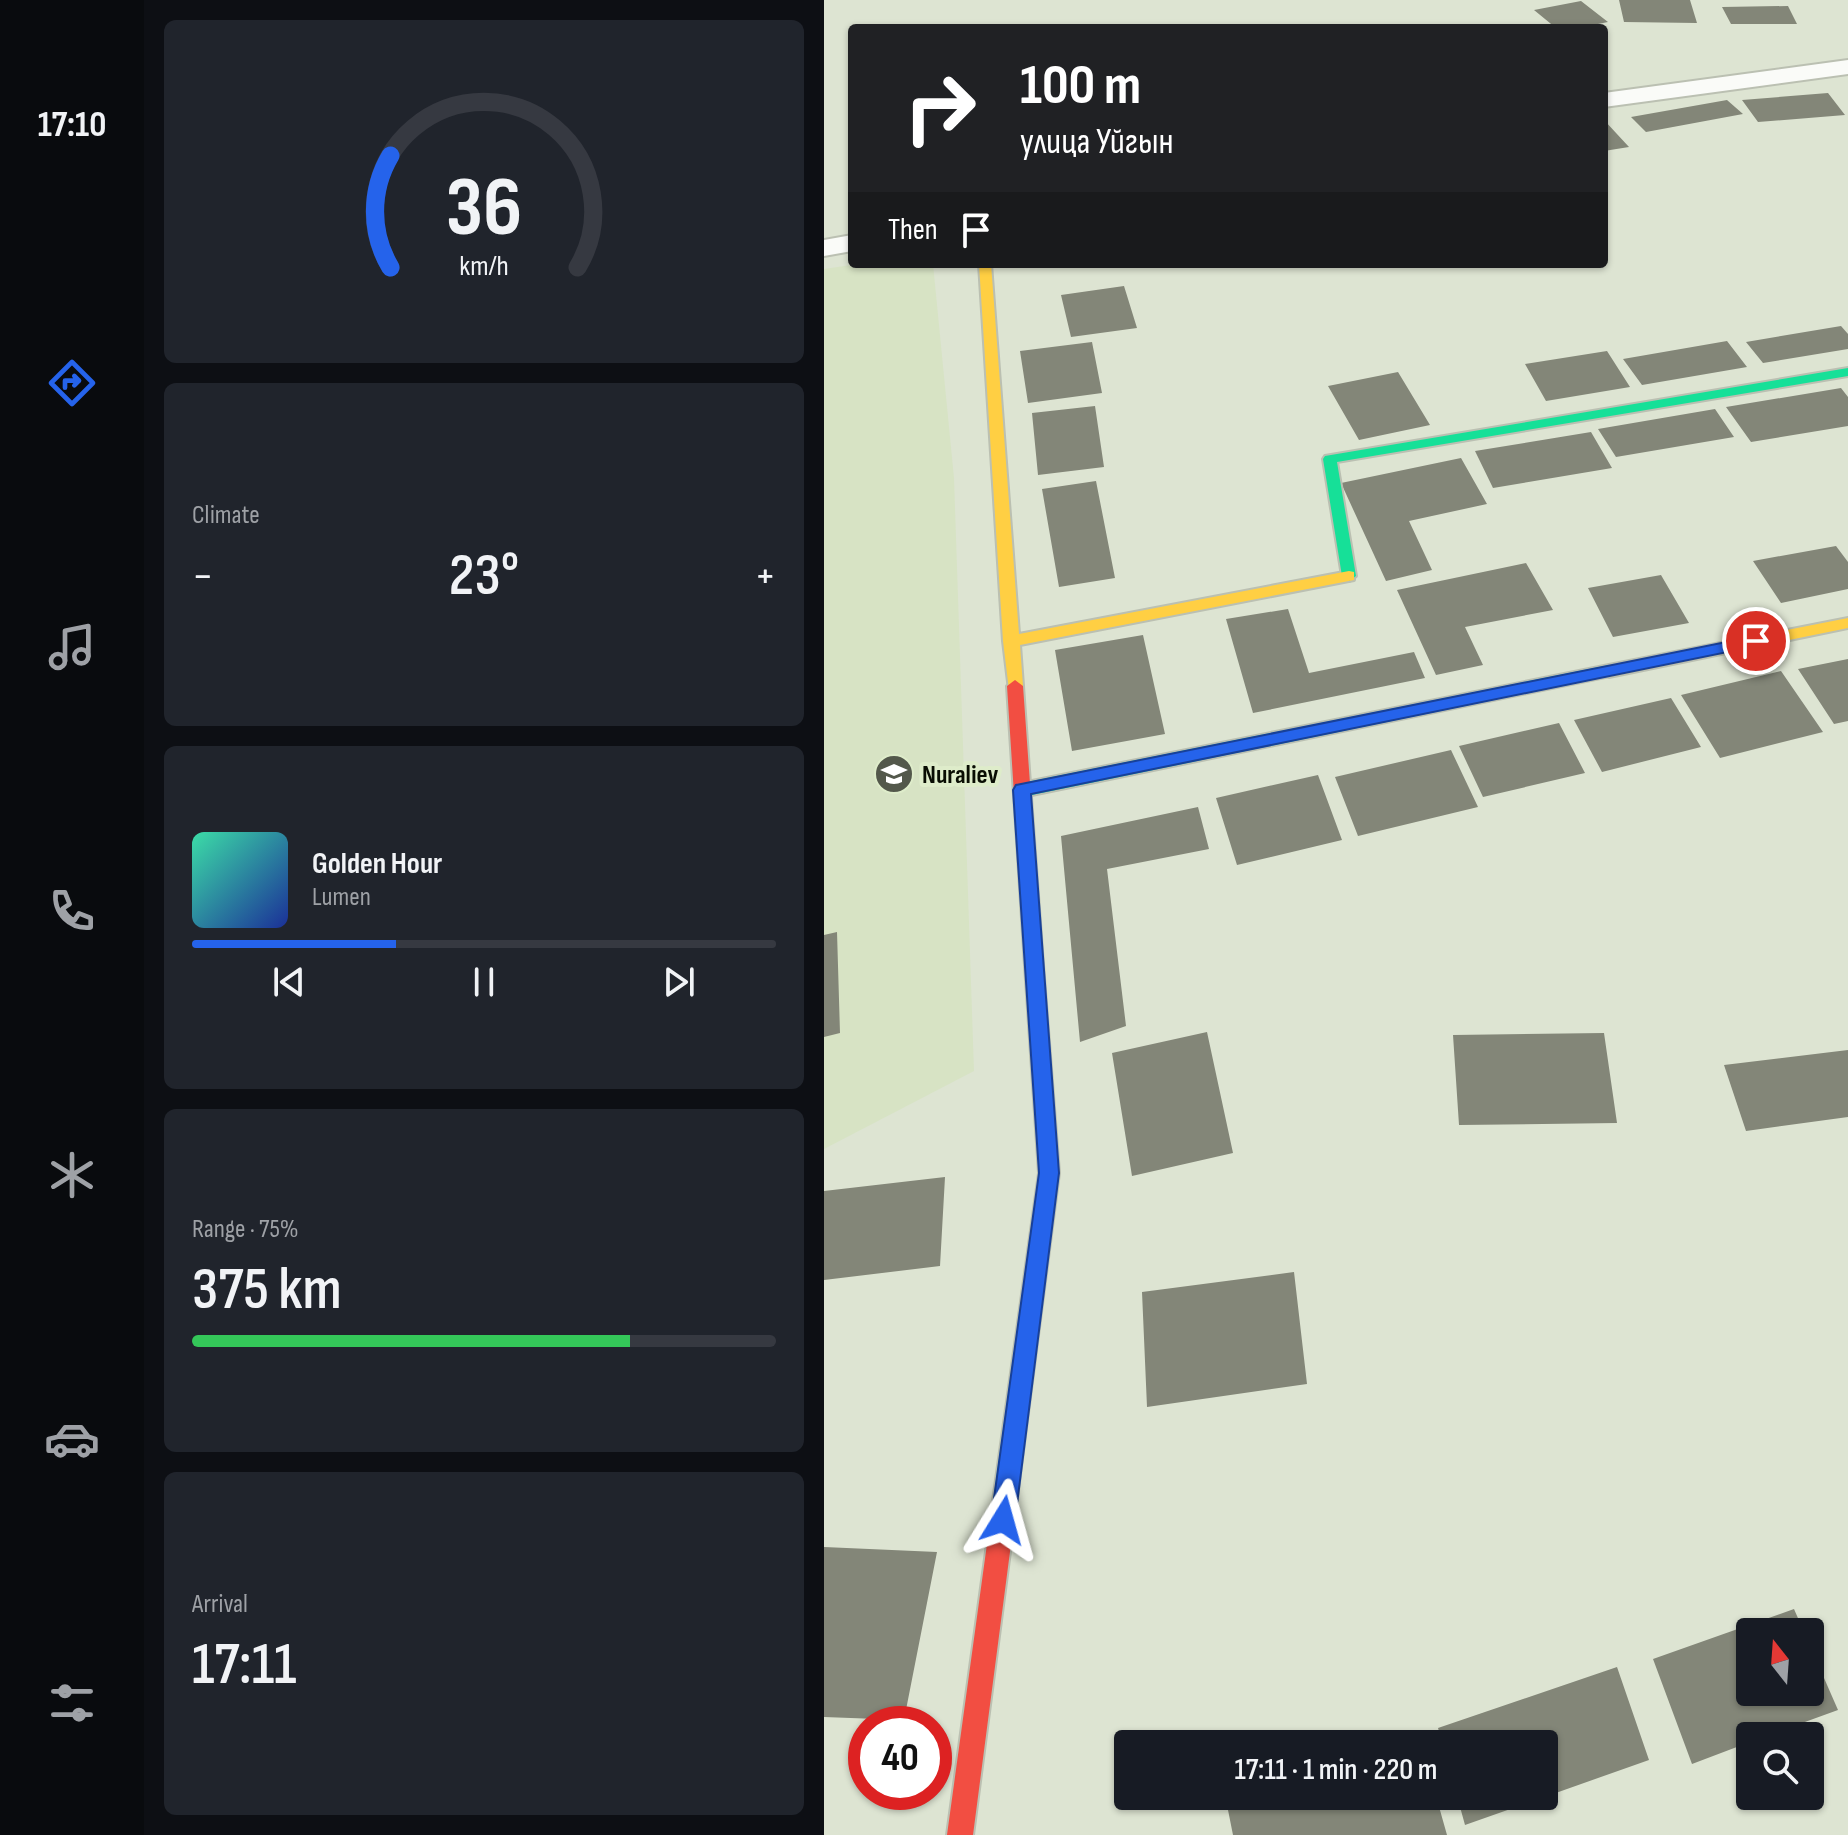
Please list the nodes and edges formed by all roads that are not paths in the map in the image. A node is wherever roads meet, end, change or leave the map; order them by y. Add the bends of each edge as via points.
1 (1848, 67) edge
2 (1608, 99) edge
3 (848, 244) edge
4 (824, 248) edge
5 (985, 268) edge
6 (1848, 372) edge
7 (1848, 623) edge
8 (1011, 641) junction
9 (1022, 790) junction
10 (960, 1835) edge

1 - 2 street
3 - 4 street
5 - 8 street
6 - 8 street via 1330,459 1350,576
7 - 9 street
8 - 9 street
9 - 10 street via 1049,1173

